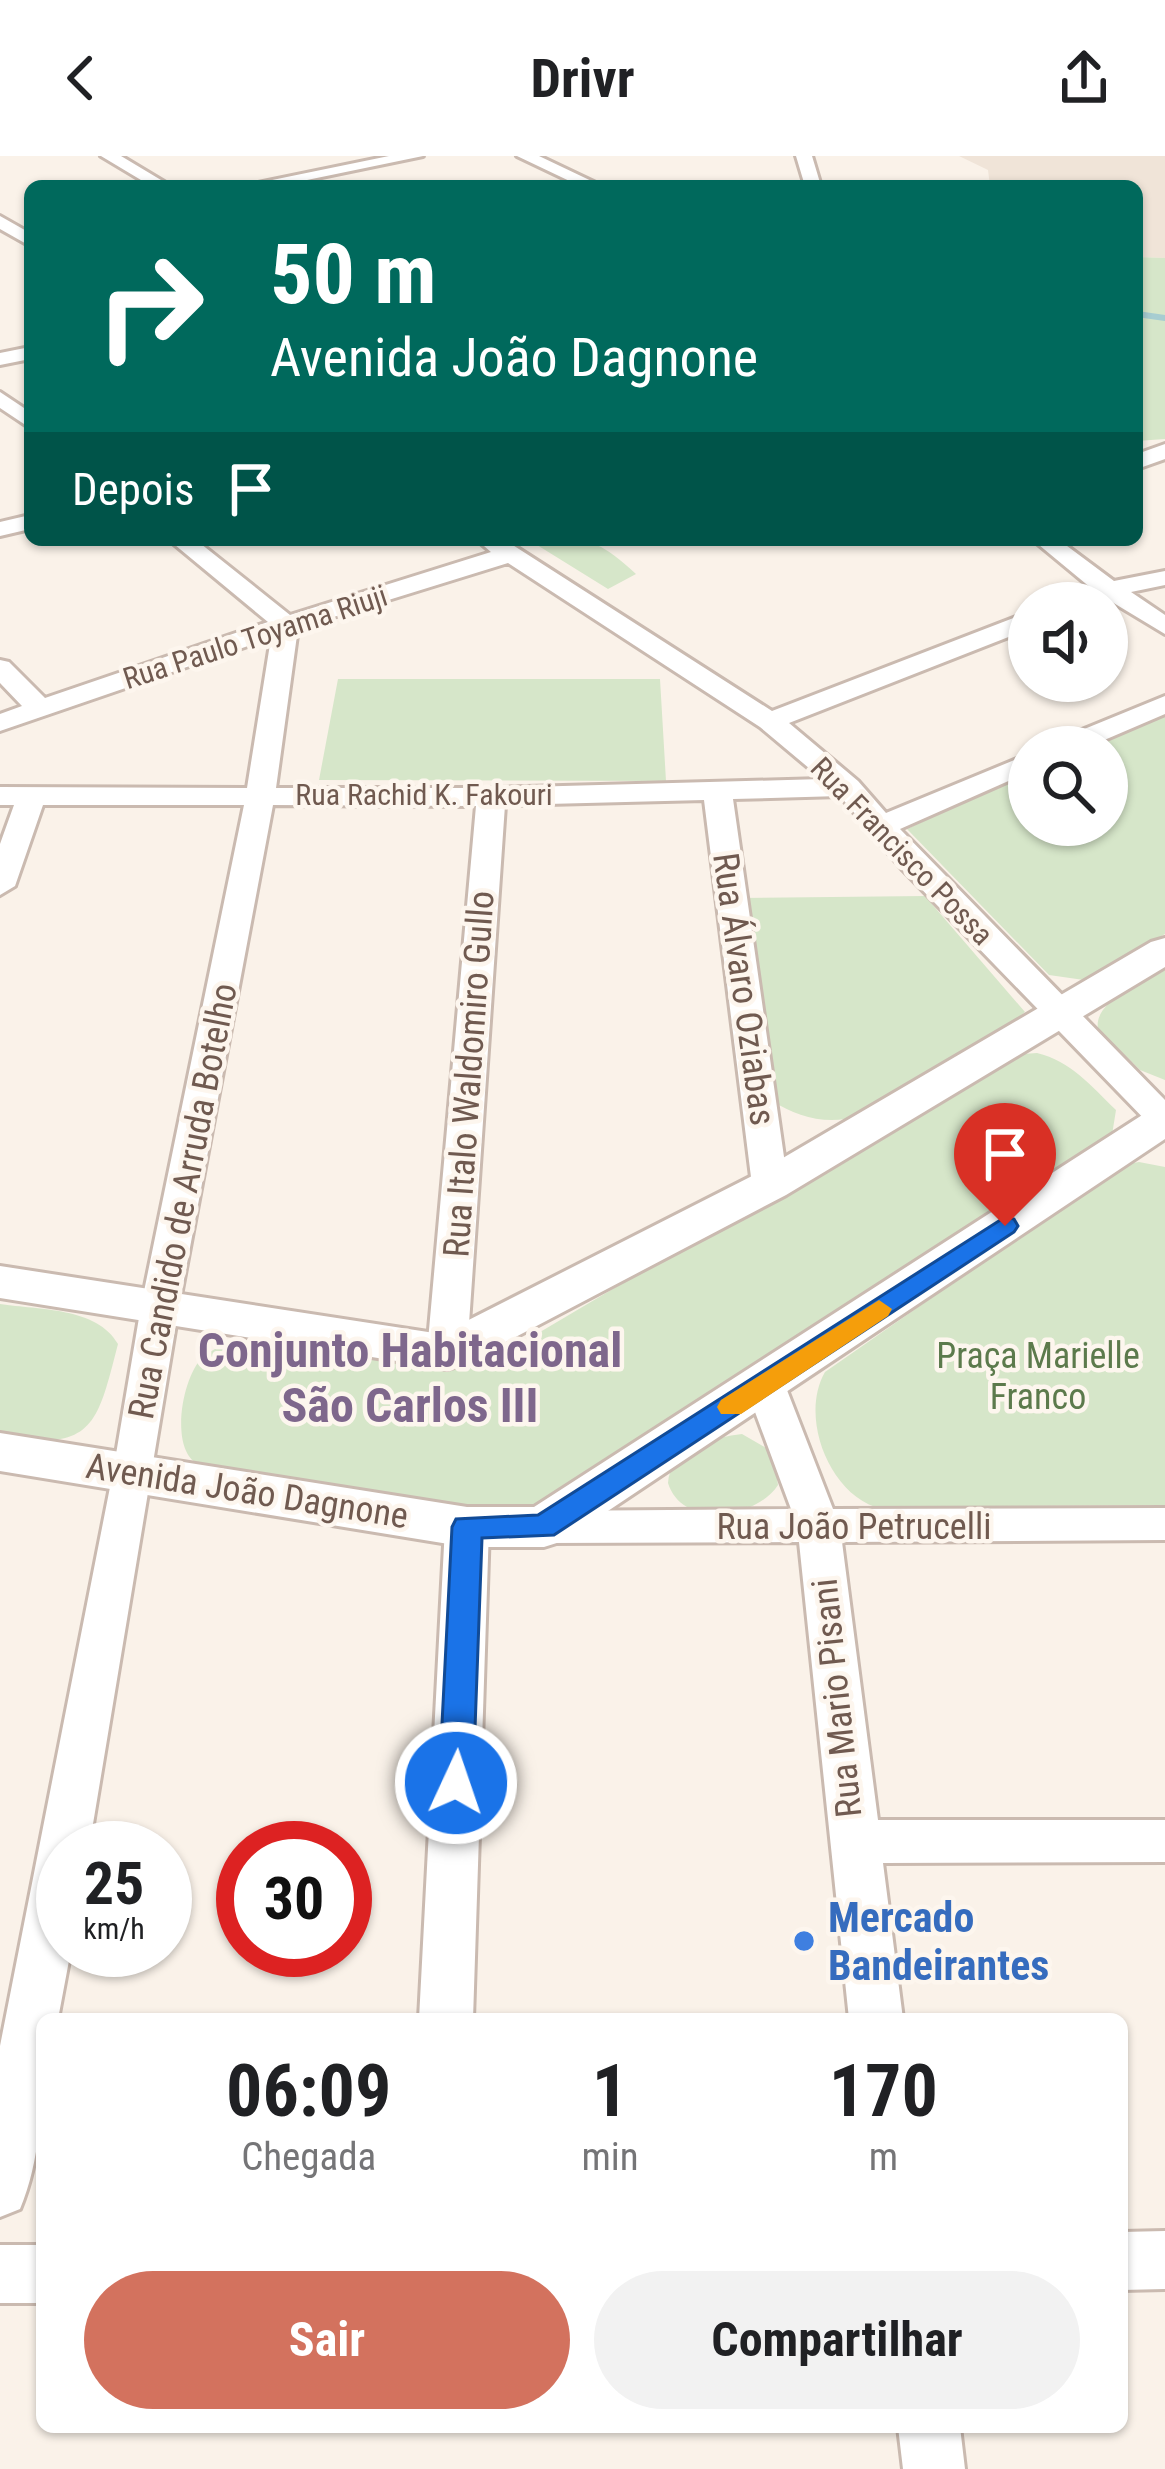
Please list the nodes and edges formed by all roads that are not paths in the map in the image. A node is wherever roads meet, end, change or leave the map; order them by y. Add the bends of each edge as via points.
1 (109, 156) edge
2 (317, 156) edge
3 (415, 156) edge
4 (525, 156) edge
5 (343, 169) junction
6 (152, 180) edge
7 (283, 180) edge
8 (366, 180) edge
9 (580, 180) edge
10 (0, 398) edge
11 (24, 417) edge
12 (188, 546) edge
13 (1052, 546) edge
14 (500, 547) edge
15 (1165, 578) edge
16 (1100, 582) edge
17 (1128, 587) edge
18 (1128, 601) edge
19 (286, 624) junction
20 (1165, 626) edge
21 (1008, 628) edge
22 (0, 668) edge
23 (1165, 704) edge
24 (40, 709) junction
25 (770, 721) junction
26 (0, 723) edge
27 (1114, 726) edge
28 (1008, 771) edge
29 (848, 787) junction
30 (718, 793) junction
31 (261, 794) junction
32 (0, 796) edge
33 (32, 796) junction
34 (491, 796) junction
35 (881, 826) junction
36 (0, 886) edge
37 (1165, 950) edge
38 (1059, 1012) junction
39 (1165, 1119) edge
40 (770, 1185) junction
41 (0, 1282) edge
42 (160, 1306) junction
43 (448, 1352) junction
44 (766, 1385) junction
45 (0, 1452) edge
46 (134, 1472) junction
47 (1165, 1524) edge
48 (467, 1527) junction
49 (544, 1527) junction
50 (819, 1528) junction
51 (68, 1821) edge
52 (1165, 1840) edge
53 (853, 1841) junction
54 (39, 1977) edge
55 (446, 2013) edge
56 (875, 2013) edge
57 (0, 2189) edge
58 (1165, 2260) edge
59 (1128, 2261) edge
60 (0, 2274) edge
61 (36, 2274) edge
62 (929, 2433) edge
63 (934, 2469) edge

1 - 6 street
2 - 5 street
3 - 5 street
4 - 9 street
5 - 7 street
5 - 8 street
10 - 11 street
12 - 19 street
13 - 16 street
14 - 19 street, Rua Paulo Toyama Riuji
14 - 25 street, Rua Francisco Possa
15 - 17 street
18 - 20 street
19 - 24 street, Rua Paulo Toyama Riuji
19 - 31 street, Rua Candido de Arruda Botelho
21 - 25 street
22 - 24 street
23 - 27 street
24 - 26 street, Rua Paulo Toyama Riuji
25 - 29 street, Rua Francisco Possa
28 - 35 street
29 - 30 street, Rua Rachid K. Fakouri
29 - 35 street, Rua Francisco Possa
30 - 34 street, Rua Rachid K. Fakouri
30 - 40 street, Rua Álvaro Oziabas
31 - 33 street, Rua Rachid K. Fakouri
31 - 34 street, Rua Rachid K. Fakouri
31 - 42 street, Rua Candido de Arruda Botelho
32 - 33 street, Rua Rachid K. Fakouri
33 - 36 street
34 - 43 street, Rua Italo Waldomiro Gullo
35 - 38 street, Rua Francisco Possa
37 - 38 street
38 - 39 street, Rua Francisco Possa
38 - 40 street
39 - 44 street
40 - 43 street
41 - 42 street
42 - 43 street
42 - 46 street, Rua Candido de Arruda Botelho
44 - 49 street
44 - 50 street, Rua Mario Pisani
45 - 46 street, Avenida João Dagnone
46 - 48 street, Avenida João Dagnone
46 - 51 street, Rua Candido de Arruda Botelho
47 - 50 street, Rua João Petrucelli
48 - 49 street, Avenida João Dagnone
48 - 55 street
49 - 50 street, Rua João Petrucelli
50 - 53 street, Rua Mario Pisani
52 - 53 street
53 - 56 street, Rua Mario Pisani
54 - 57 street, Rua Candido de Arruda Botelho
58 - 59 street
60 - 61 street
62 - 63 street

